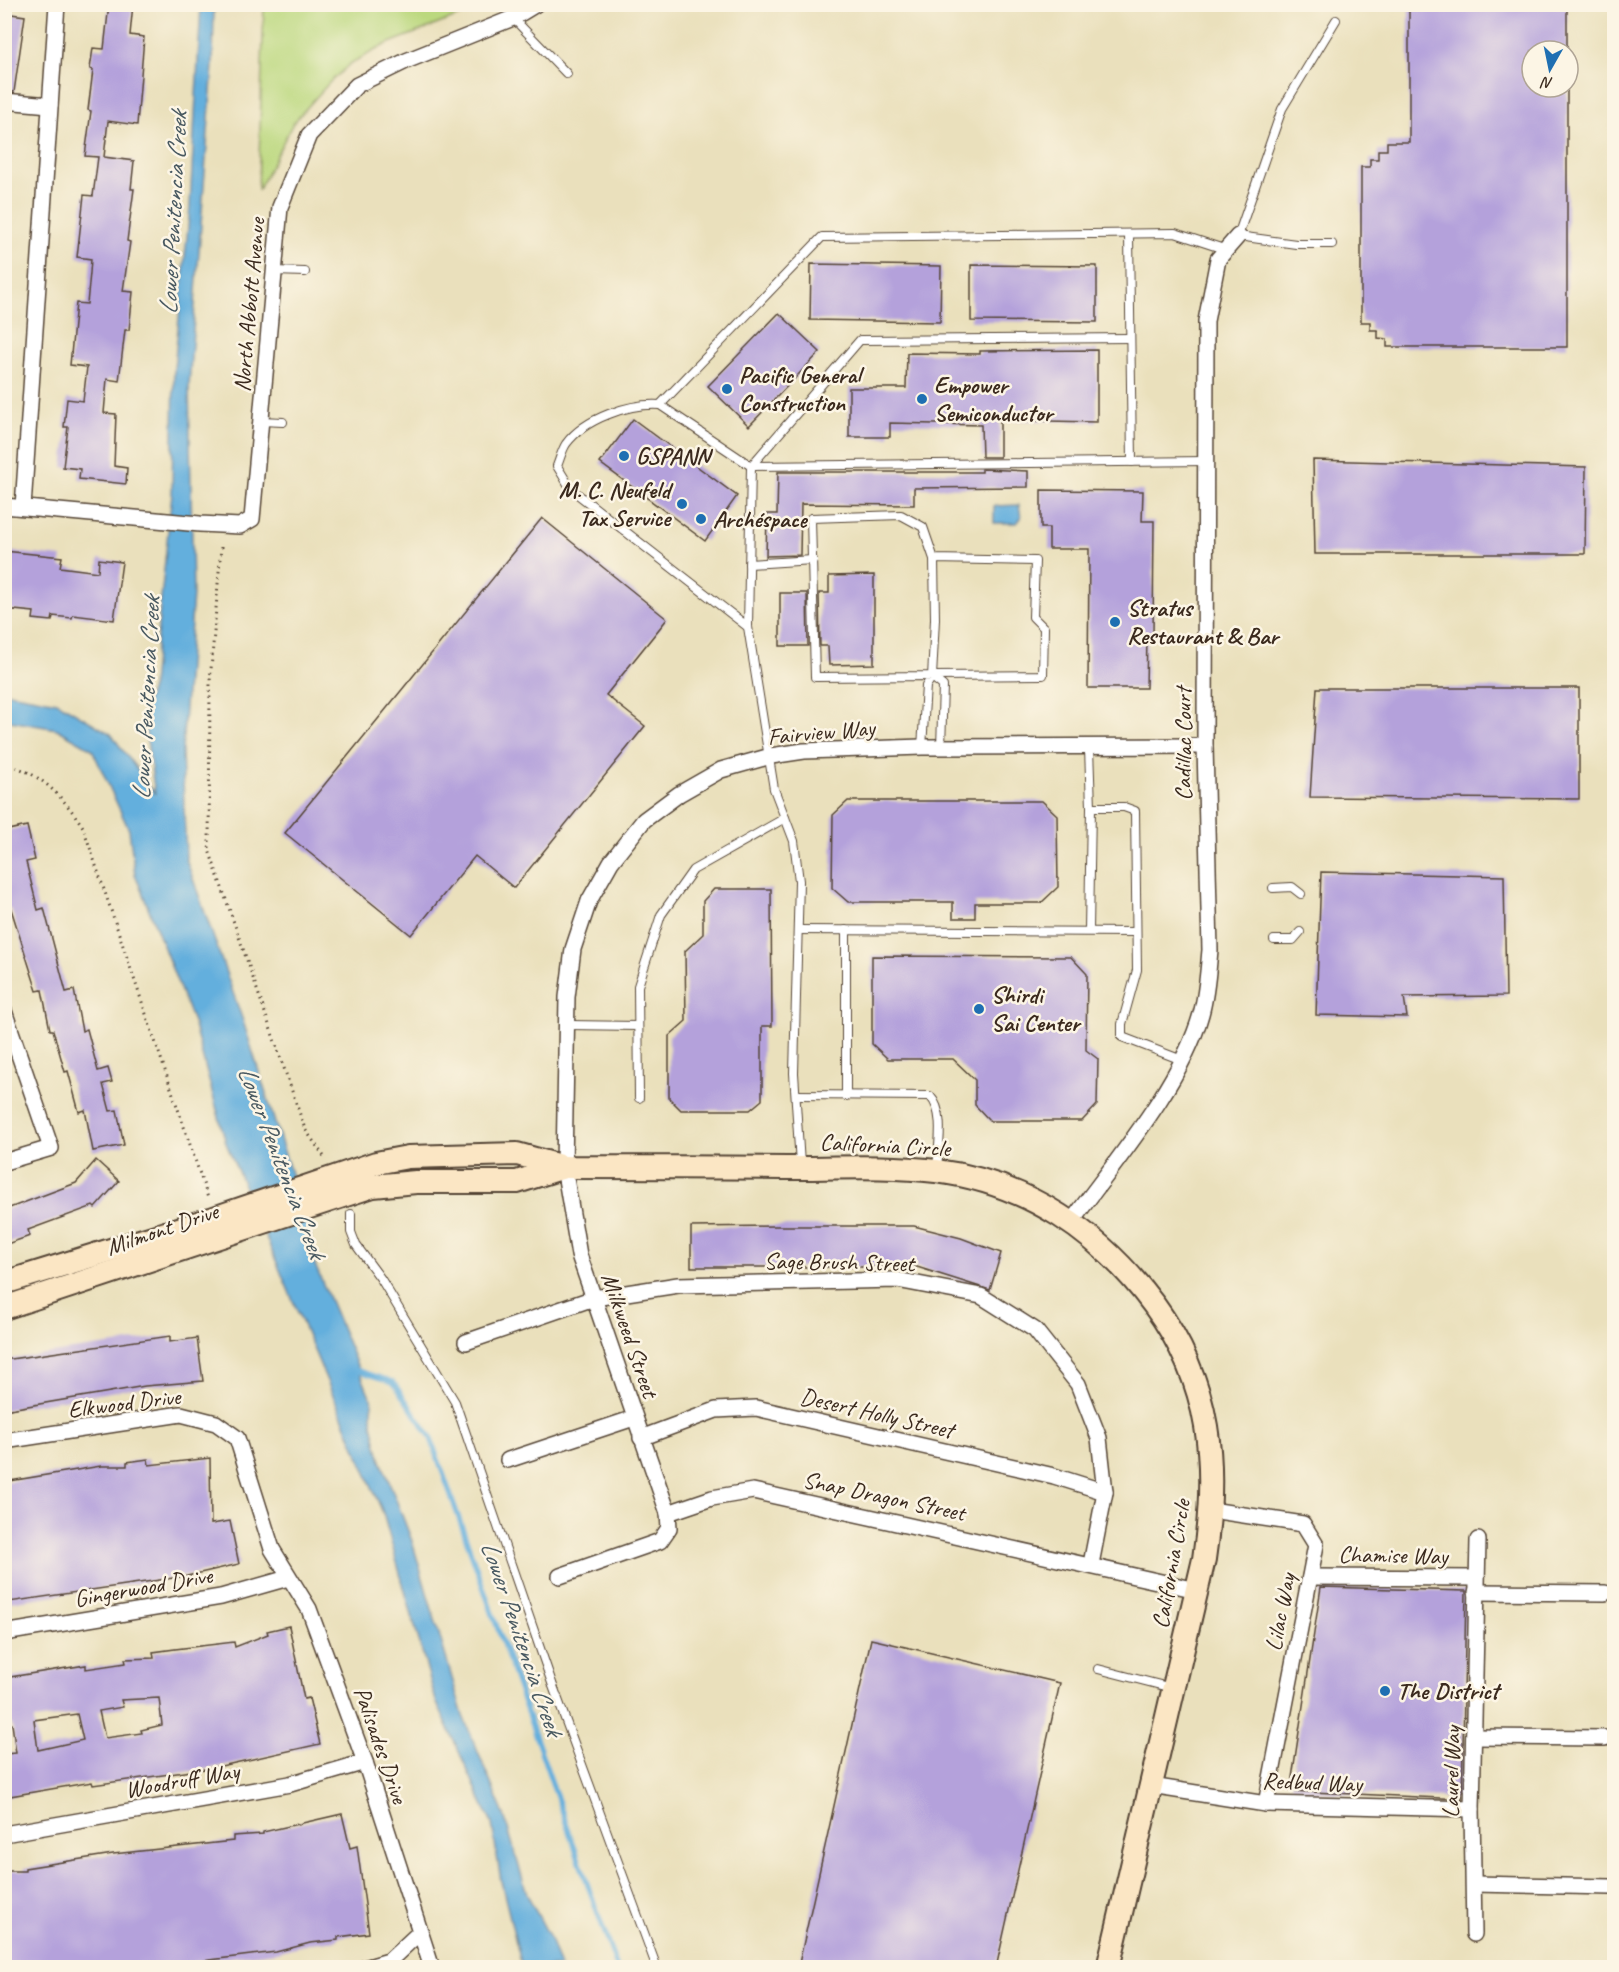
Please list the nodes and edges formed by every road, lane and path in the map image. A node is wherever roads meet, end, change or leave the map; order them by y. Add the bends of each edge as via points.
1 (57, 4) edge
2 (536, 4) edge
3 (513, 18) junction
4 (1336, 20) dead end
5 (567, 74) dead end
6 (4, 101) edge
7 (50, 105) junction
8 (1129, 234) junction
9 (1238, 236) junction
10 (1332, 244) dead end
11 (1224, 249) junction
12 (274, 271) junction
13 (305, 272) dead end
14 (1130, 338) junction
15 (660, 405) junction
16 (261, 421) junction
17 (283, 422) dead end
18 (1207, 461) junction
19 (1132, 462) junction
20 (751, 466) junction
21 (4, 506) edge
22 (23, 507) junction
23 (221, 547) dead end
24 (934, 559) junction
25 (813, 561) junction
26 (749, 564) junction
27 (748, 627) junction
28 (932, 677) junction
29 (1204, 746) junction
30 (922, 747) junction
31 (941, 747) junction
32 (1089, 748) junction
33 (771, 756) junction
34 (4, 764) edge
35 (1091, 807) junction
36 (785, 818) junction
37 (1272, 888) dead end
38 (1301, 894) dead end
39 (798, 930) junction
40 (846, 930) junction
41 (1089, 931) junction
42 (1136, 932) junction
43 (1300, 932) dead end
44 (1274, 940) dead end
45 (4, 1011) edge
46 (568, 1025) junction
47 (638, 1026) junction
48 (1182, 1060) junction
49 (796, 1095) junction
50 (846, 1096) junction
51 (639, 1098) dead end
52 (4, 1162) edge
53 (564, 1167) junction
54 (800, 1168) junction
55 (937, 1171) junction
56 (334, 1183) junction
57 (351, 1214) dead end
58 (1072, 1221) junction
59 (216, 1225) junction
60 (4, 1283) edge
61 (594, 1298) junction
62 (4, 1308) edge
63 (466, 1342) dead end
64 (634, 1418) junction
65 (640, 1438) junction
66 (4, 1441) edge
67 (508, 1460) dead end
68 (1105, 1492) junction
69 (1211, 1510) junction
70 (668, 1513) junction
71 (1478, 1540) dead end
72 (1091, 1564) junction
73 (560, 1576) dead end
74 (1310, 1577) junction
75 (288, 1578) junction
76 (1476, 1585) junction
77 (1197, 1590) junction
78 (1605, 1593) dead end
79 (4, 1633) edge
80 (1098, 1670) dead end
81 (1173, 1689) junction
82 (1474, 1737) junction
83 (1605, 1737) dead end
84 (365, 1762) junction
85 (1151, 1786) junction
86 (1266, 1804) junction
87 (1472, 1809) junction
88 (4, 1834) edge
89 (1473, 1884) junction
90 (1611, 1887) dead end
91 (420, 1932) junction
92 (1474, 1934) dead end
93 (365, 1968) edge
94 (432, 1968) edge
95 (657, 1968) edge
96 (1108, 1968) edge

1 - 7 street
2 - 3 street, North Abbott Avenue
3 - 5 lane
3 - 12 street, North Abbott Avenue via 357,85 309,135 280,207
4 - 9 lane via 1282,109
6 - 7 street
7 - 22 street
8 - 11 lane via 1175,233
8 - 14 lane
8 - 15 lane via 822,237
9 - 10 lane via 1296,244
9 - 11 street, Cadillac Court
11 - 18 street, Cadillac Court via 1218,259 1206,321
12 - 13 lane
12 - 16 street, North Abbott Avenue
14 - 19 lane
14 - 20 lane via 860,340
15 - 20 lane
15 - 27 lane via 640,404 595,420 566,444 557,466 571,489
16 - 17 lane
16 - 22 street, North Abbott Avenue via 252,519 240,526
18 - 19 lane
18 - 29 street, Cadillac Court
19 - 20 lane
20 - 26 lane
21 - 22 street, North Abbott Avenue
23 - 56 path via 210,682 209,850 305,1129
24 - 25 lane via 923,527 901,515 811,518
24 - 28 lane
24 - 28 lane via 1035,561 1033,617 1044,628 1044,650 1043,675
25 - 26 lane
25 - 28 lane via 815,677
26 - 27 lane
27 - 33 lane
28 - 30 lane via 926,686
28 - 31 lane via 944,686
29 - 32 street, Fairview Way
29 - 48 street, Cadillac Court via 1210,950 1201,1013
30 - 31 street, Fairview Way
30 - 33 street, Fairview Way via 804,751
31 - 32 street, Fairview Way
32 - 35 lane
33 - 36 lane via 774,789
33 - 46 street, Fairview Way via 721,770 679,794 644,820 611,862 589,901 573,949 568,979
34 - 59 path via 37,775 83,827
35 - 41 lane
35 - 42 lane via 1135,811
36 - 39 lane via 794,841 799,881
36 - 47 lane via 693,870 661,915 638,986
37 - 38 lane via 1292,887
39 - 40 lane
39 - 49 lane
40 - 41 lane
40 - 50 lane
41 - 42 lane
42 - 48 lane via 1137,970 1122,1037
43 - 44 lane via 1293,940
45 - 52 street via 51,1148
46 - 47 lane
46 - 53 street, Fairview Way
47 - 51 lane
48 - 58 street, Cadillac Court via 1168,1086
49 - 50 lane
49 - 54 lane
50 - 55 lane via 930,1096 939,1113
53 - 54 street, California Circle
53 - 56 street, California Circle via 517,1182 373,1186
53 - 61 street, Milkweed Street via 579,1255
54 - 55 street, California Circle
55 - 58 street, California Circle via 986,1182 1029,1198
56 - 59 street, Milmont Drive
57 - 95 lane via 356,1245 381,1279 455,1402 553,1686
58 - 69 street, California Circle via 1137,1282 1167,1323 1190,1366 1211,1461
59 - 60 street, Milmont Drive
59 - 62 street, Milmont Drive
61 - 63 street, Sage Brush Street
61 - 64 street, Milkweed Street
61 - 68 street, Sage Brush Street via 678,1285 897,1280 981,1296 1035,1330 1078,1384 1099,1438
64 - 65 street, Milkweed Street
64 - 67 street
65 - 68 street, Desert Holly Street via 716,1410 756,1408 1054,1476
65 - 70 street, Milkweed Street
66 - 75 street, Elkwood Drive via 181,1414 216,1423 237,1438 272,1549
68 - 72 street, Sage Brush Street
69 - 74 street, Lilac Way via 1303,1524 1316,1545
69 - 77 street, California Circle
70 - 72 street, Snap Dragon Street via 712,1498 753,1491
70 - 73 street via 669,1528 660,1541
71 - 76 street, Laurel Way
72 - 77 street, Snap Dragon Street
74 - 76 street, Chamise Way
74 - 86 street, Lilac Way
75 - 79 street, Gingerwood Drive via 221,1597
75 - 84 street, Palisades Drive via 309,1609
76 - 78 street, Chamise Way
76 - 82 street, Laurel Way
77 - 81 street, California Circle
80 - 81 lane
81 - 85 street, California Circle
82 - 83 street
82 - 87 street, Laurel Way
84 - 88 street, Woodruff Way via 290,1784
84 - 91 street, Palisades Drive
85 - 86 street, Redbud Way
85 - 96 street, California Circle
86 - 87 street, Redbud Way
87 - 89 street, Laurel Way
89 - 90 street
89 - 92 street, Laurel Way
91 - 93 street via 389,1960
91 - 94 street, Palisades Drive

